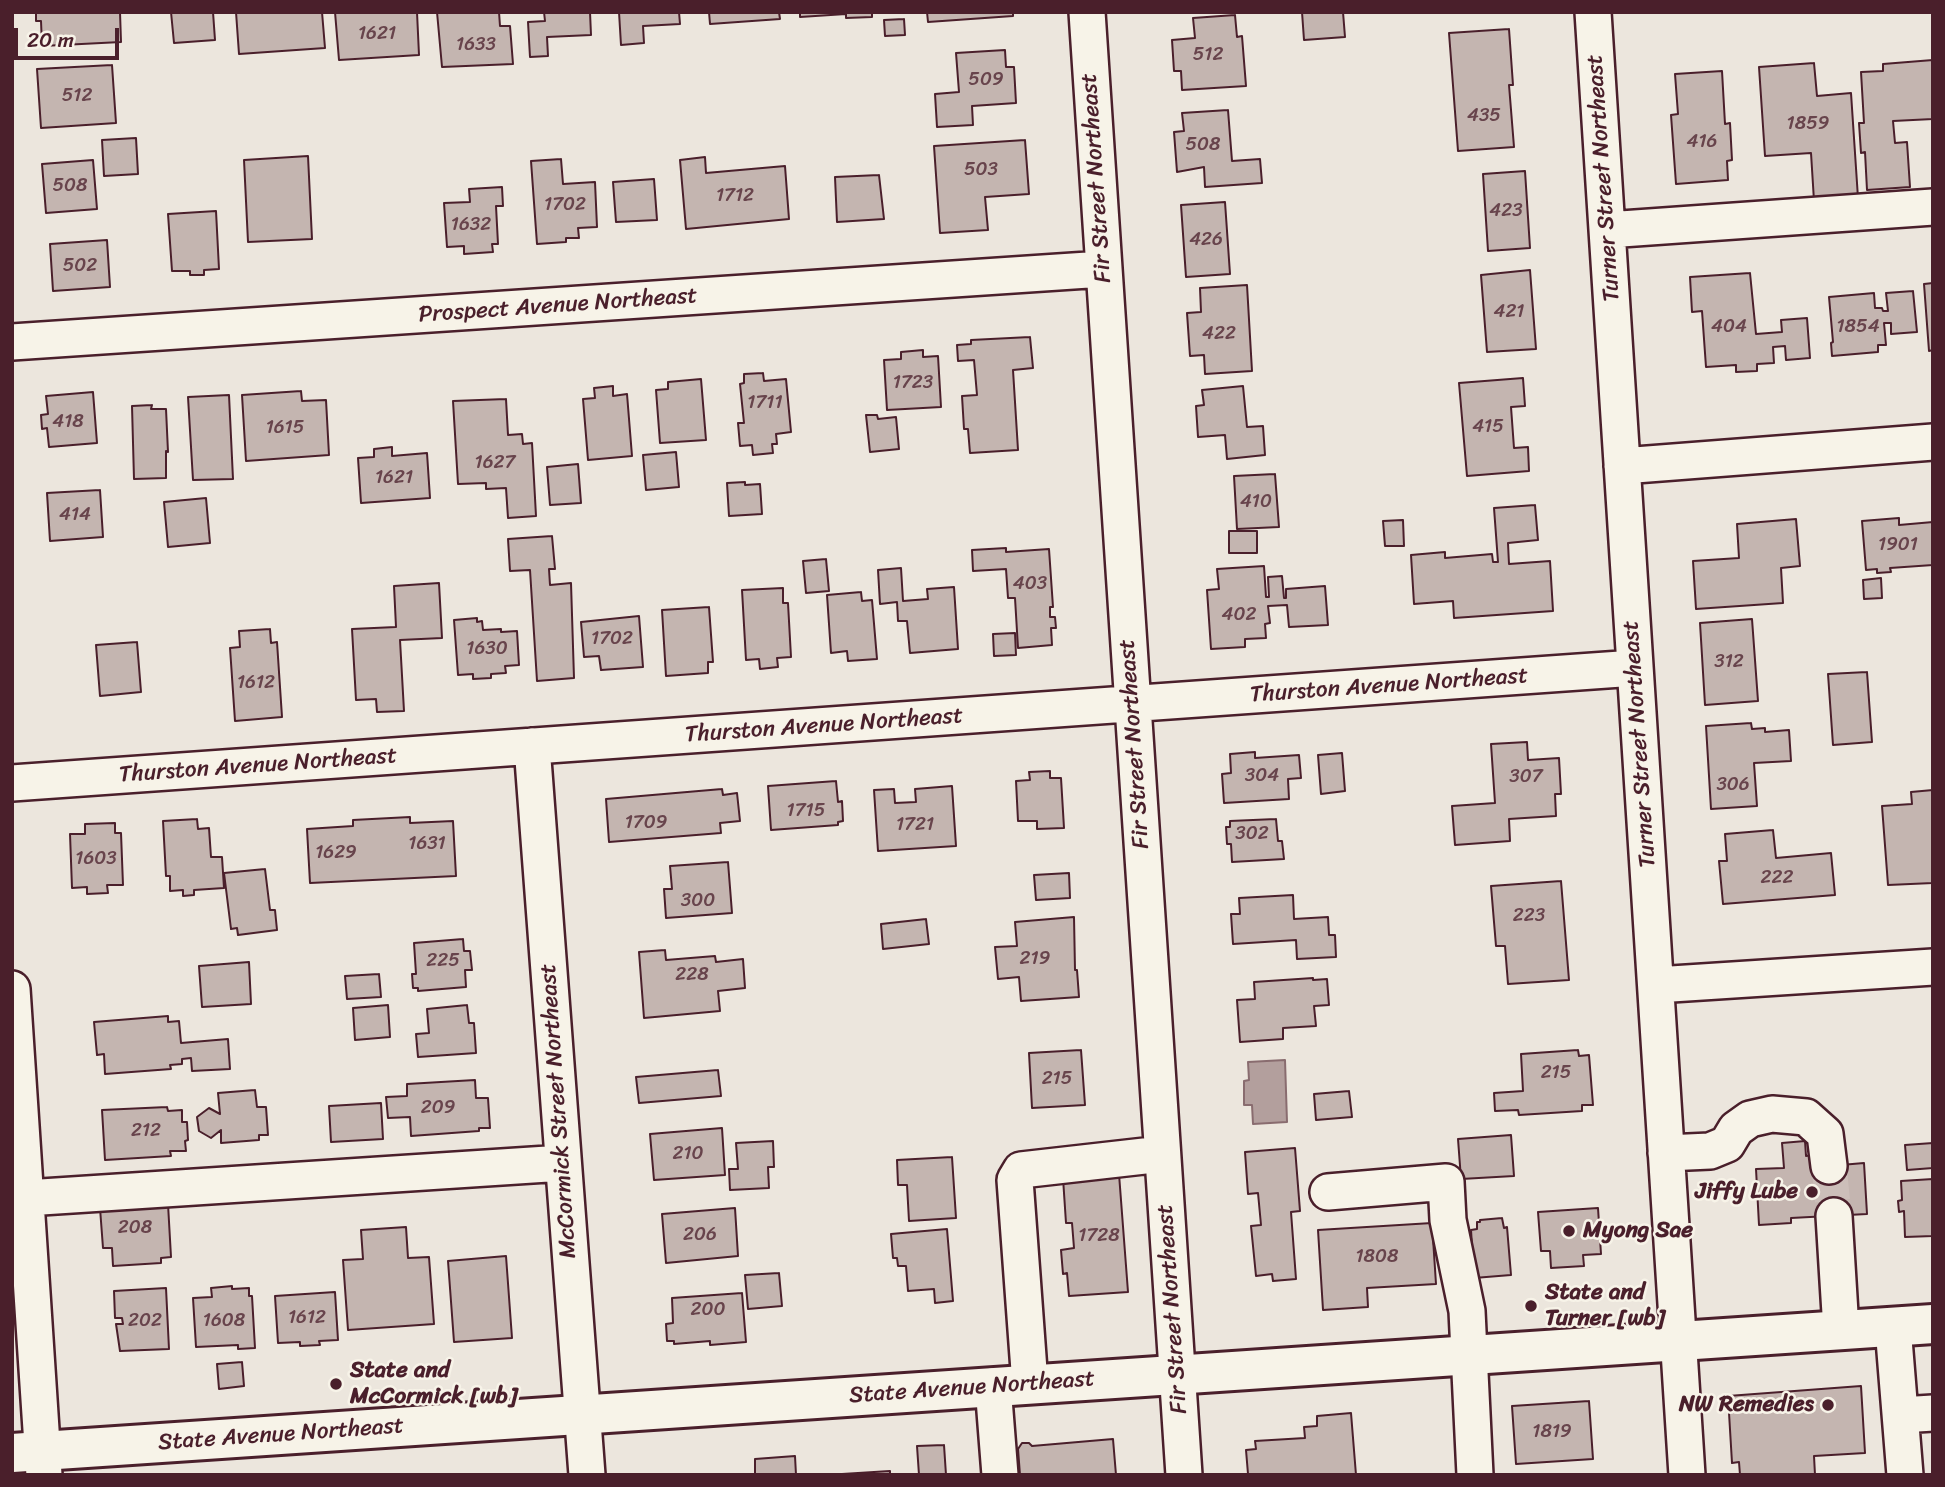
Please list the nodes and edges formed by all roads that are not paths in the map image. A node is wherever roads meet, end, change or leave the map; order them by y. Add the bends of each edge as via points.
1 (1087, 12) edge
2 (1593, 12) edge
3 (1933, 207) edge
4 (1607, 230) junction
5 (1103, 269) junction
6 (12, 342) edge
7 (1933, 442) edge
8 (1622, 466) junction
9 (1635, 668) junction
10 (1132, 704) junction
11 (532, 746) junction
12 (12, 783) edge
13 (1933, 967) edge
14 (1656, 985) junction
15 (12, 989) edge
16 (1666, 1153) junction
17 (1162, 1154) junction
18 (563, 1163) junction
19 (1829, 1166) tunnel mouth
20 (1328, 1192) dead end
21 (26, 1198) junction
22 (1834, 1216) tunnel mouth
23 (1933, 1324) edge
24 (1893, 1327) junction
25 (1841, 1330) junction
26 (1680, 1341) junction
27 (1469, 1356) junction
28 (1178, 1375) junction
29 (1011, 1385) junction
30 (582, 1414) junction
31 (1917, 1414) edge
32 (33, 1460) edge
33 (587, 1475) edge
34 (999, 1475) edge
35 (1184, 1475) edge
36 (1475, 1475) edge
37 (1687, 1475) edge
38 (1905, 1475) edge

1 - 5 street, Fir Street Northeast
2 - 4 street, Turner Street Northeast
3 - 4 street
4 - 8 street, Turner Street Northeast
5 - 6 street, Prospect Avenue Northeast
5 - 10 street, Fir Street Northeast
7 - 8 street
8 - 9 street, Turner Street Northeast
9 - 10 street, Thurston Avenue Northeast
9 - 14 street, Turner Street Northeast
10 - 11 street, Thurston Avenue Northeast
10 - 17 street, Fir Street Northeast
11 - 12 street, Thurston Avenue Northeast
11 - 18 street, McCormick Street Northeast
13 - 14 street
14 - 16 street, Turner Street Northeast
15 - 21 street
16 - 19 street via 1710,1151 1727,1144 1736,1129 1750,1119 1772,1114 1806,1117 1816,1125 1825,1134
16 - 26 street, Turner Street Northeast
17 - 28 street, Fir Street Northeast
17 - 29 street via 1021,1170 1015,1180
18 - 21 street
18 - 30 street, McCormick Street Northeast
20 - 27 street via 1446,1182 1448,1220 1467,1311
21 - 32 street
22 - 25 street
23 - 24 main road, State Avenue Northeast
24 - 25 main road, State Avenue Northeast
24 - 31 street
25 - 26 main road, State Avenue Northeast
26 - 27 main road, State Avenue Northeast
26 - 37 street, Turner Street Northeast
27 - 28 main road, State Avenue Northeast
27 - 36 street
28 - 29 main road, State Avenue Northeast
28 - 35 street, Fir Street Northeast
29 - 30 main road, State Avenue Northeast
29 - 34 street
30 - 32 main road, State Avenue Northeast
30 - 33 street, McCormick Street Northeast
31 - 38 street

